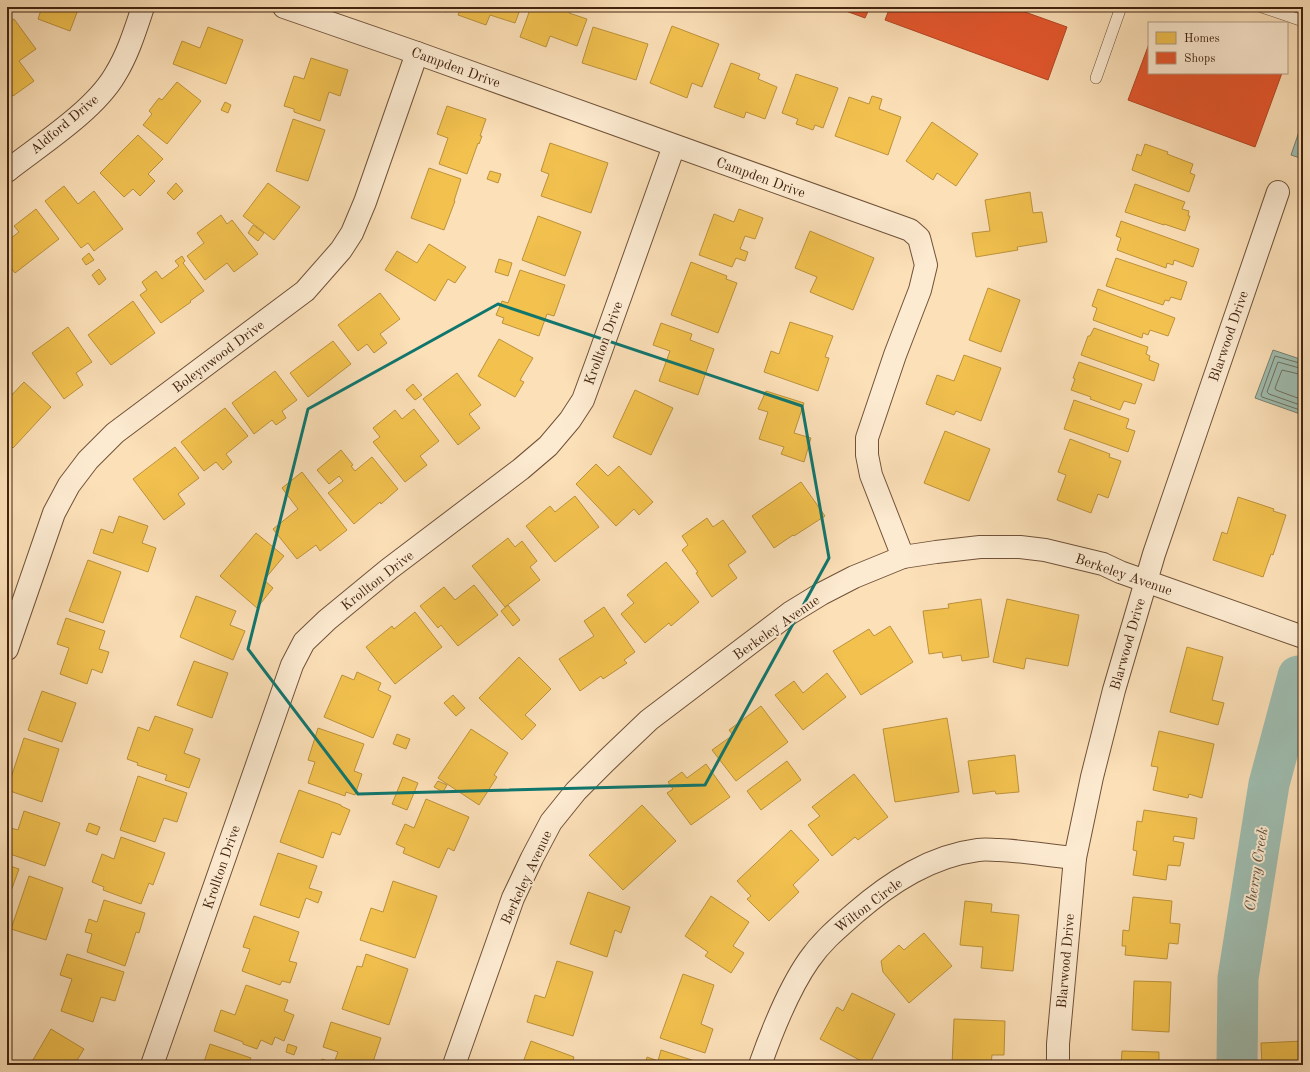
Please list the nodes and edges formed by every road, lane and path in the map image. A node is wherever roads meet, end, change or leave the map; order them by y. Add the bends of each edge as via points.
1 (143, 7) edge
2 (284, 7) edge
3 (1120, 7) edge
4 (1262, 7) edge
5 (1303, 21) edge
6 (416, 53) junction
7 (1096, 78) dead end
8 (674, 146) junction
9 (7, 171) edge
10 (1278, 192) dead end
11 (903, 557) junction
12 (1146, 580) junction
13 (1303, 637) edge
14 (7, 649) edge
15 (1075, 858) junction
16 (152, 1065) edge
17 (454, 1065) edge
18 (760, 1065) edge
19 (1058, 1065) edge

1 - 9 street, Aldford Drive via 129,49 114,76 97,98
2 - 6 street, Campden Drive
3 - 7 lane
4 - 5 lane
6 - 8 street, Campden Drive
6 - 14 street, Boleynwood Drive via 365,202 352,233 341,250 305,291 115,433 88,460 69,485 54,513
8 - 11 street, Campden Drive via 910,230 919,238 926,266 920,290 867,438 871,475
8 - 16 street, Krollton Drive via 583,400 570,420 548,446 521,469 390,569 304,642 292,665
10 - 12 street, Blarwood Drive
11 - 12 street, Berkeley Avenue via 980,547 1020,547 1045,550 1103,564
11 - 17 street, Berkeley Avenue via 854,577 790,614 649,720 576,791 551,822 513,898
12 - 13 street, Berkeley Avenue
12 - 15 street, Blarwood Drive via 1114,690
15 - 18 street, Wilton Circle via 979,850 955,854 895,881 830,934 808,961 791,992
15 - 19 street, Blarwood Drive

